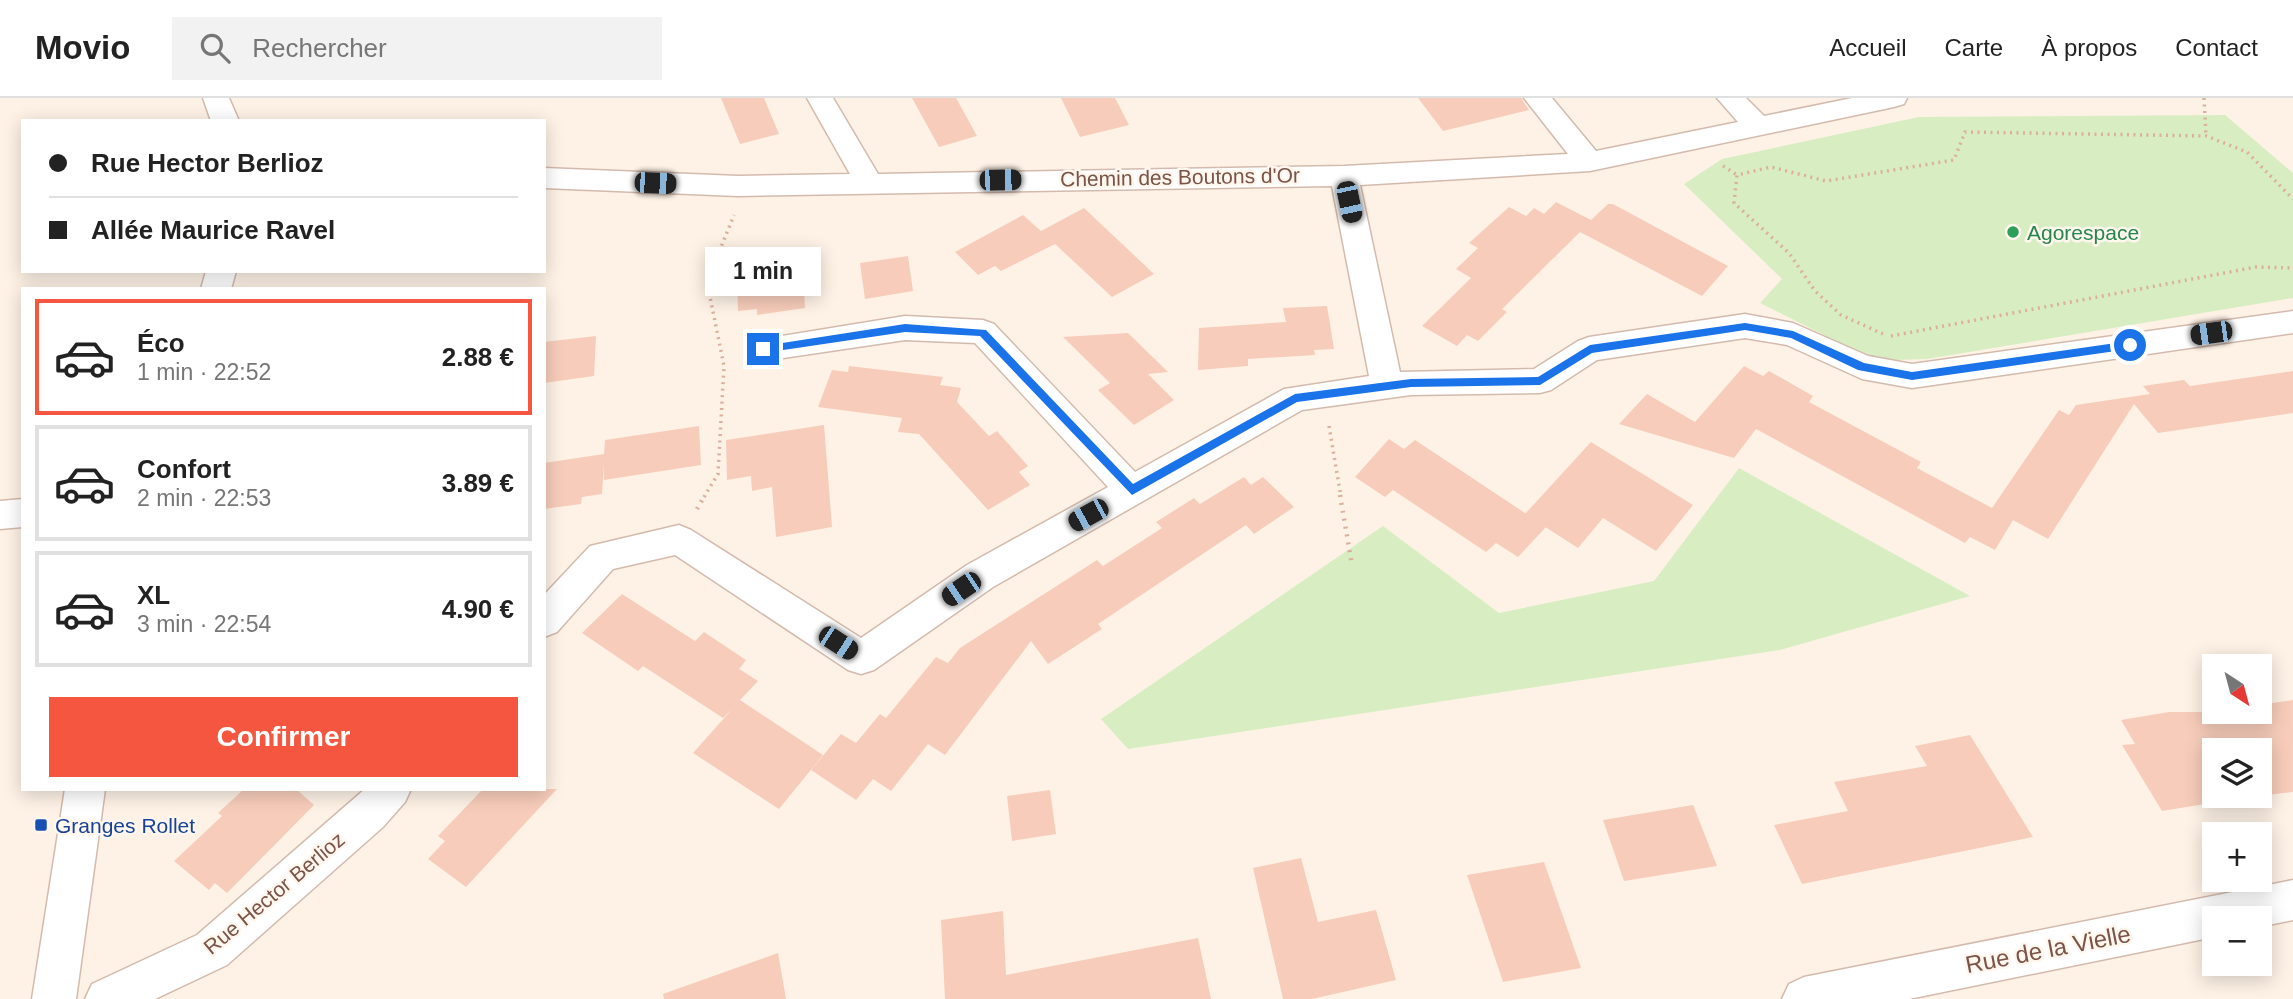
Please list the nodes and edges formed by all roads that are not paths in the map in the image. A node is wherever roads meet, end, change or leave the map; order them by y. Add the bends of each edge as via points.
1 (215, 98) edge
2 (820, 98) edge
3 (1537, 98) edge
4 (1730, 98) edge
5 (1894, 98) edge
6 (224, 119) edge
7 (1759, 127) junction
8 (1590, 162) junction
9 (1344, 176) junction
10 (546, 178) edge
11 (868, 181) junction
12 (2293, 322) edge
13 (763, 349) dead end
14 (1387, 386) junction
15 (1132, 490) junction
16 (21, 513) edge
17 (0, 515) edge
18 (546, 619) edge
19 (85, 791) edge
20 (389, 791) edge
21 (2293, 900) edge
22 (54, 999) edge
23 (107, 999) edge
24 (1804, 999) edge

1 - 6 street
2 - 11 street
3 - 8 street
4 - 7 street
5 - 7 street, Chemin des Boutons d'Or
7 - 8 street, Chemin des Boutons d'Or
8 - 9 street, Chemin des Boutons d'Or
9 - 11 street, Chemin des Boutons d'Or
9 - 14 street
10 - 11 street, Chemin des Boutons d'Or via 746,185
12 - 14 street via 1912,376 1862,367 1793,335 1745,327 1590,349 1540,381
13 - 15 street via 905,328 983,332
14 - 15 street via 1295,398
15 - 18 street via 981,576 861,658 679,540 603,556
16 - 17 street
19 - 22 street
20 - 23 street, Rue Hector Berlioz via 369,814 212,950
21 - 24 street, Rue de la Vielle

